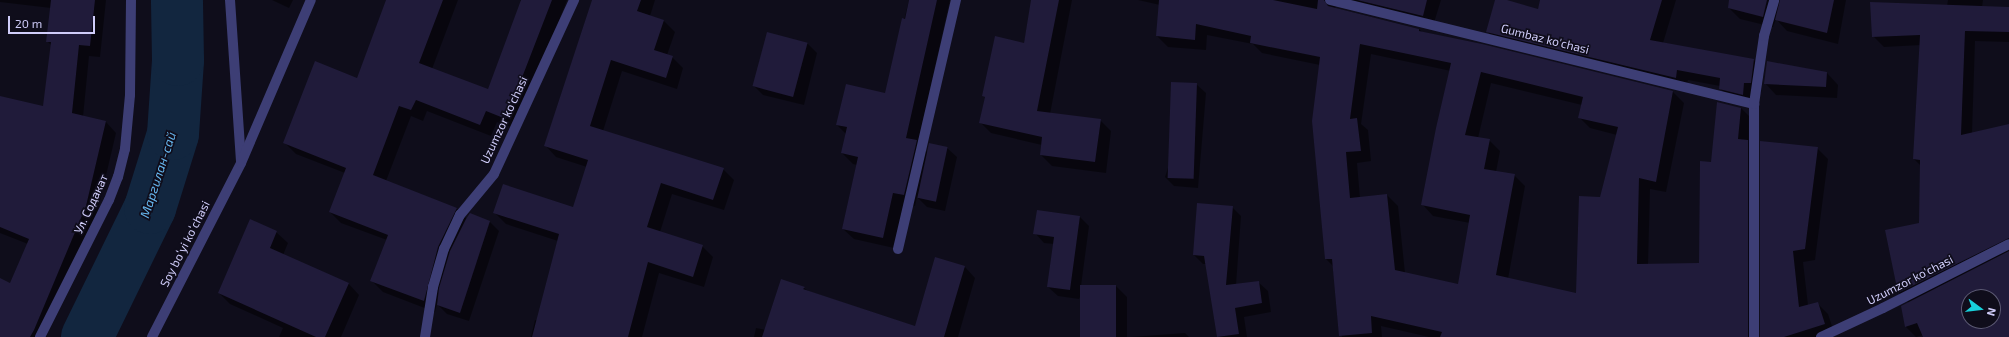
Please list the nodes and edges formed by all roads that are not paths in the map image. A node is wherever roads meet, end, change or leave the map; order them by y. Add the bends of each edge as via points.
1 (131, 0) edge
2 (230, 0) edge
3 (312, 0) edge
4 (574, 0) edge
5 (956, 0) edge
6 (1330, 0) edge
7 (1774, 0) edge
8 (1754, 104) junction
9 (241, 163) junction
10 (2009, 244) edge
11 (898, 249) dead end
12 (40, 337) edge
13 (152, 337) edge
14 (425, 337) edge
15 (1754, 337) edge
16 (1821, 337) edge

1 - 12 street, Ул. Содакат via 130,95 125,149 118,177
2 - 9 street
3 - 9 street, Soy boʻyi koʻchasi
4 - 14 street, Uzumzor ko'chasi via 494,174 460,215 444,249 433,287
5 - 11 street
6 - 8 street, Gumbaz ko'chasi
7 - 8 street via 1764,36
8 - 15 street
9 - 13 street, Soy boʻyi koʻchasi
10 - 16 street, Uzumzor ko'chasi

